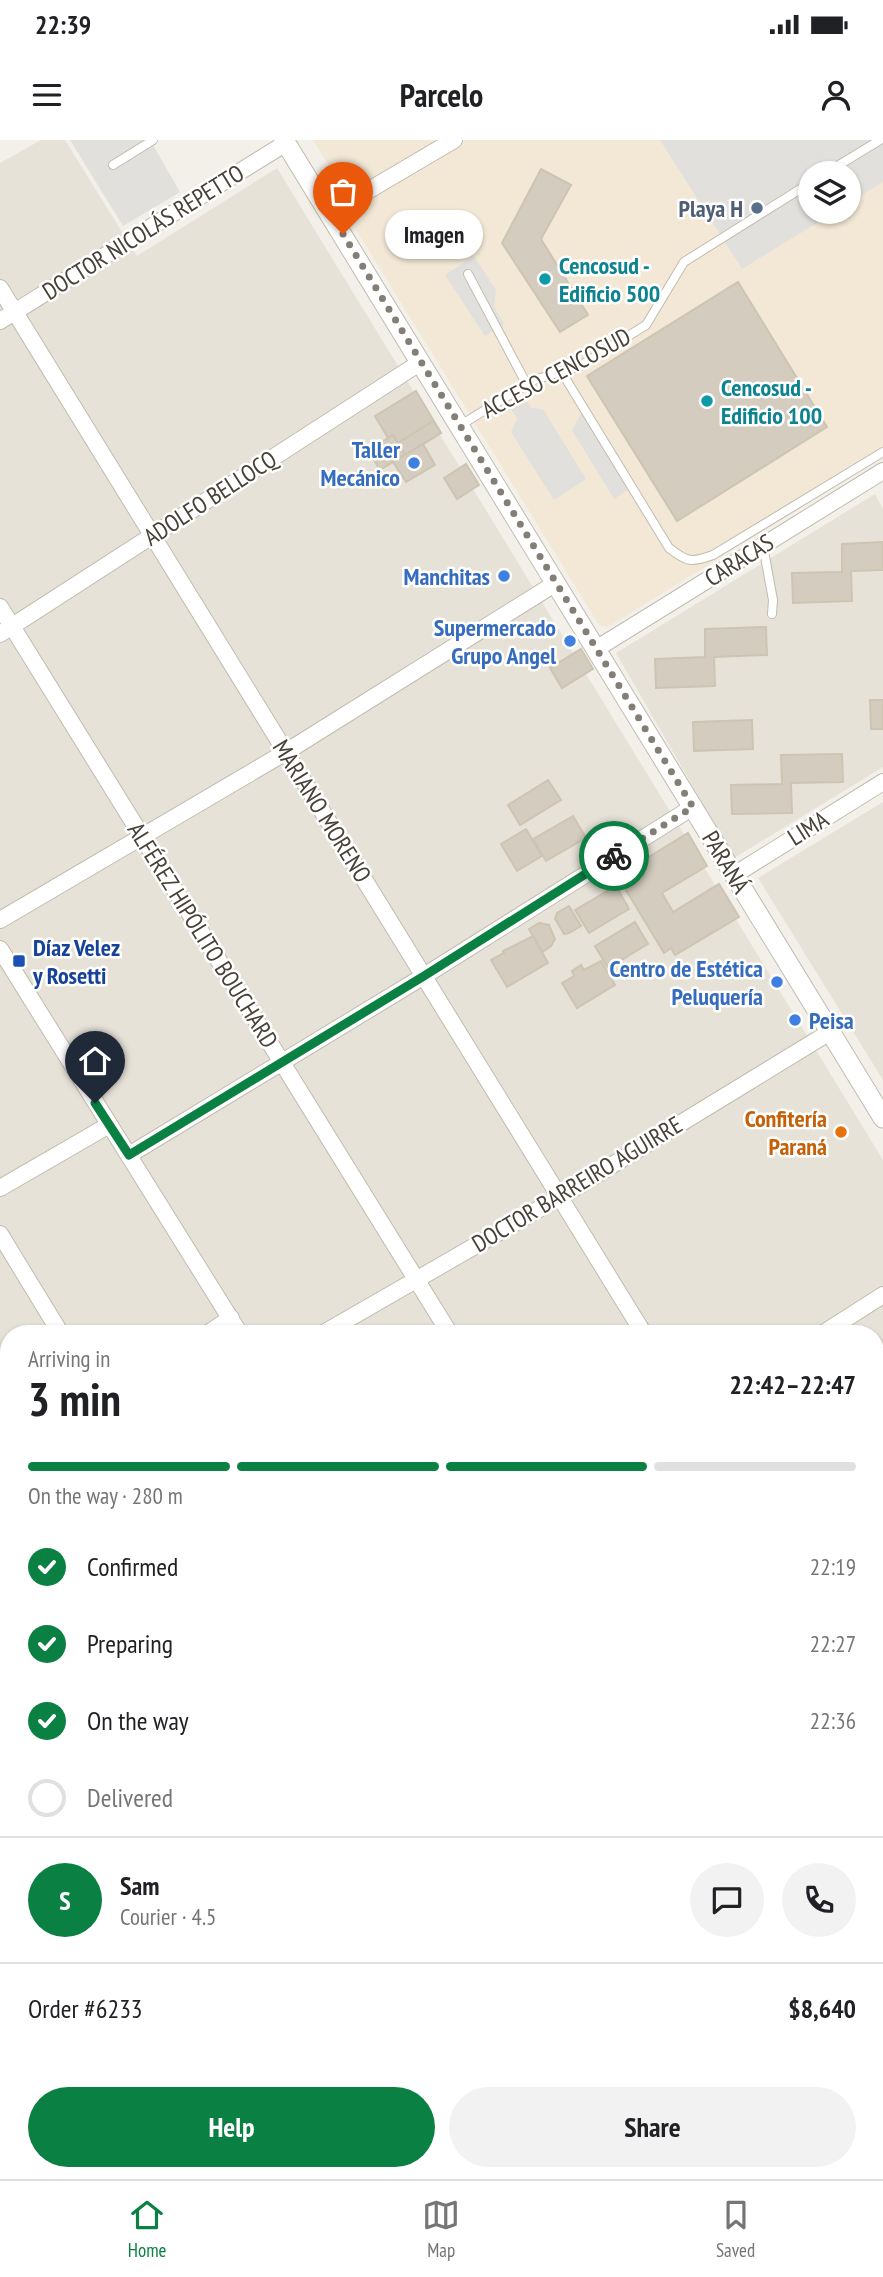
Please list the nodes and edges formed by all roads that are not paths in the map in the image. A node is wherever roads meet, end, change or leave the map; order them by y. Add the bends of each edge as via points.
1 (153, 140) edge
2 (454, 140) edge
3 (880, 140) edge
4 (285, 142) edge
5 (846, 161) edge
6 (113, 165) dead end
7 (798, 191) edge
8 (330, 214) junction
9 (468, 274) dead end
10 (0, 288) edge
11 (15, 312) junction
12 (0, 321) edge
13 (421, 362) junction
14 (561, 371) junction
15 (527, 385) junction
16 (459, 426) junction
17 (883, 452) edge
18 (882, 474) edge
19 (152, 535) junction
20 (763, 546) junction
21 (556, 583) junction
22 (0, 607) edge
23 (772, 614) dead end
24 (6, 630) edge
25 (596, 649) junction
26 (286, 752) junction
27 (883, 782) edge
28 (693, 807) junction
29 (142, 836) junction
30 (734, 875) junction
31 (0, 920) edge
32 (0, 949) edge
33 (424, 976) junction
34 (830, 1032) junction
35 (282, 1062) junction
36 (883, 1118) edge
37 (109, 1125) junction
38 (129, 1155) junction
39 (0, 1188) edge
40 (560, 1197) junction
41 (0, 1234) edge
42 (416, 1278) junction
43 (883, 1295) edge
44 (231, 1318) junction
45 (56, 1325) edge
46 (220, 1325) edge
47 (235, 1325) edge
48 (337, 1325) edge
49 (445, 1325) edge
50 (638, 1325) edge
51 (835, 1325) edge

1 - 6 lane
2 - 8 street
3 - 5 lane
4 - 8 street, PARANÁ
4 - 11 street, DOCTOR NICOLÁS REPETTO
7 - 14 lane, ACCESO CENCOSUD via 684,262 646,325 580,366
8 - 13 street, PARANÁ
9 - 15 lane
10 - 11 street, MARIANO MORENO
11 - 12 street, DOCTOR NICOLÁS REPETTO
11 - 19 street, MARIANO MORENO
13 - 16 street, PARANÁ
13 - 19 street, ADOLFO BELLOCQ
14 - 15 lane, ACCESO CENCOSUD
14 - 17 lane via 669,548 684,559 696,561 713,555
15 - 16 lane, ACCESO CENCOSUD
16 - 21 street, PARANÁ
18 - 20 street, CARACAS
19 - 24 street, ADOLFO BELLOCQ
19 - 26 street, MARIANO MORENO
20 - 23 lane
20 - 25 street, CARACAS
21 - 25 street, PARANÁ
21 - 26 street
22 - 24 street, ALFÉREZ HIPÓLITO BOUCHARD
24 - 29 street, ALFÉREZ HIPÓLITO BOUCHARD
25 - 28 street, PARANÁ
26 - 29 street
26 - 33 street, MARIANO MORENO
27 - 30 street, LIMA
28 - 30 street, PARANÁ
28 - 33 street
29 - 31 street
29 - 35 street, ALFÉREZ HIPÓLITO BOUCHARD
30 - 34 street, PARANÁ
32 - 37 street
33 - 35 street
33 - 40 street, MARIANO MORENO
34 - 36 street, PARANÁ
34 - 40 street, DOCTOR BARREIRO AGUIRRE
35 - 38 street
35 - 42 street, ALFÉREZ HIPÓLITO BOUCHARD
37 - 38 street
37 - 39 street
38 - 44 street
40 - 42 street, DOCTOR BARREIRO AGUIRRE
40 - 50 street, MARIANO MORENO
41 - 45 street
42 - 48 street, DOCTOR BARREIRO AGUIRRE
42 - 49 street, ALFÉREZ HIPÓLITO BOUCHARD
43 - 51 street
44 - 46 street
44 - 47 street

